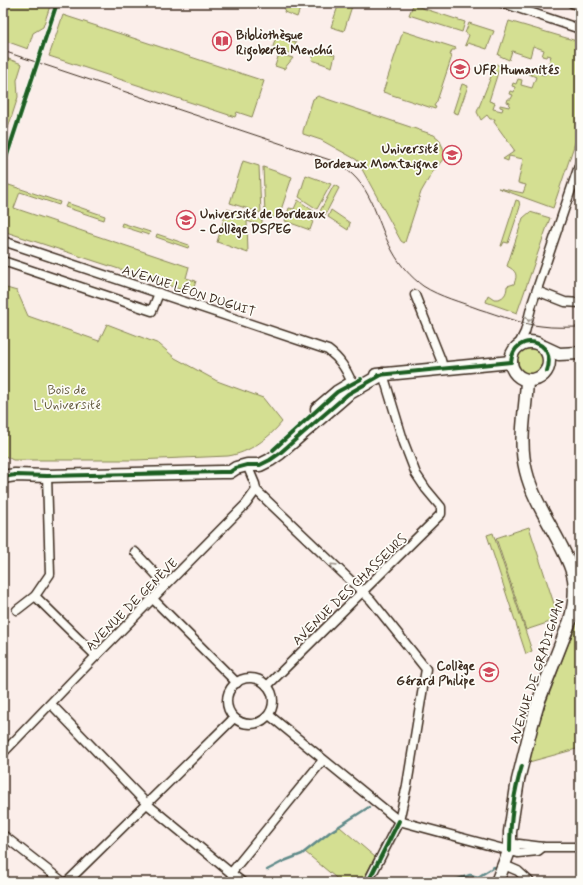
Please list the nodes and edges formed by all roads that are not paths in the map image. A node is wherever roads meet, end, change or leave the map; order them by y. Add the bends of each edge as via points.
1 (506, 3) edge
2 (572, 3) edge
3 (580, 6) edge
4 (580, 29) edge
5 (580, 163) edge
6 (3, 241) edge
7 (3, 261) edge
8 (537, 291) junction
9 (159, 293) junction
10 (415, 295) dead end
11 (580, 303) edge
12 (518, 346) junction
13 (544, 347) junction
14 (580, 353) edge
15 (580, 359) edge
16 (511, 362) junction
17 (443, 368) junction
18 (547, 371) junction
19 (383, 374) junction
20 (527, 380) junction
21 (352, 383) junction
22 (242, 466) junction
23 (3, 468) edge
24 (47, 476) junction
25 (3, 477) edge
26 (256, 490) junction
27 (135, 552) dead end
28 (577, 578) edge
29 (166, 585) junction
30 (362, 593) junction
31 (34, 596) junction
32 (153, 599) junction
33 (17, 610) dead end
34 (96, 656) junction
35 (237, 682) junction
36 (267, 686) junction
37 (50, 704) junction
38 (269, 715) junction
39 (234, 718) junction
40 (3, 753) edge
41 (323, 760) junction
42 (147, 804) junction
43 (399, 821) junction
44 (3, 835) edge
45 (580, 847) edge
46 (510, 851) junction
47 (504, 864) junction
48 (231, 873) junction
49 (63, 882) edge
50 (67, 882) edge
51 (242, 882) edge
52 (368, 882) edge
53 (496, 882) edge
54 (530, 882) edge

1 - 4 street
2 - 3 street
5 - 8 street
6 - 9 street, AVENUE LÉON DUGUIT
7 - 9 street via 152,311
8 - 11 street via 565,302
8 -> 12 street via 525,332
9 - 21 street, AVENUE LÉON DUGUIT via 328,350 343,363
10 - 17 street
12 - 13 main road via 534,342
12 - 16 main road via 514,350
13 - 14 main road via 559,354
13 - 18 main road via 549,358
15 - 18 main road via 560,362
16 - 17 main road
16 - 20 main road via 514,372
17 - 19 main road
18 - 20 main road via 539,378
19 - 21 main road via 368,376
19 - 22 main road via 348,394 270,460 260,465
19 - 30 street, AVENUE DES CHASSEURS via 403,441 416,474 440,507 442,514
20 - 28 main road, AVENUE DE GRADIGNAN via 522,431 525,470 530,487
21 - 22 main road via 337,392 276,448
22 - 23 main road via 47,471
22 - 24 main road via 230,472
22 - 26 street via 255,484
24 - 25 main road
24 - 31 street via 50,574
26 - 29 street, AVENUE DE GENÈVE via 246,504
30 -> 26 street
27 - 29 street
28 - 46 main road, AVENUE DE GRADIGNAN via 574,608 539,700 518,780 511,821
29 - 32 street, AVENUE DE GENÈVE
30 - 36 street, AVENUE DES CHASSEURS
30 - 43 street via 371,600 426,669
31 - 33 street
31 - 34 street
32 - 34 street, AVENUE DE GENÈVE
32 - 35 street
34 - 37 street, AVENUE DE GENÈVE
35 - 36 street via 251,678
35 - 39 street via 231,688 227,699
36 - 38 street via 273,700
37 - 40 street, AVENUE DE GENÈVE
37 - 42 street
38 - 39 street via 254,724
38 - 41 street
39 - 42 street
41 - 43 street
41 - 48 street
42 - 48 street
42 - 50 street
43 - 46 street
43 - 52 street
44 - 49 street
45 - 46 street via 519,844
46 - 47 main road, AVENUE DE GRADIGNAN
47 - 53 main road, AVENUE DE GRADIGNAN
47 - 54 street via 518,871
48 - 51 street

